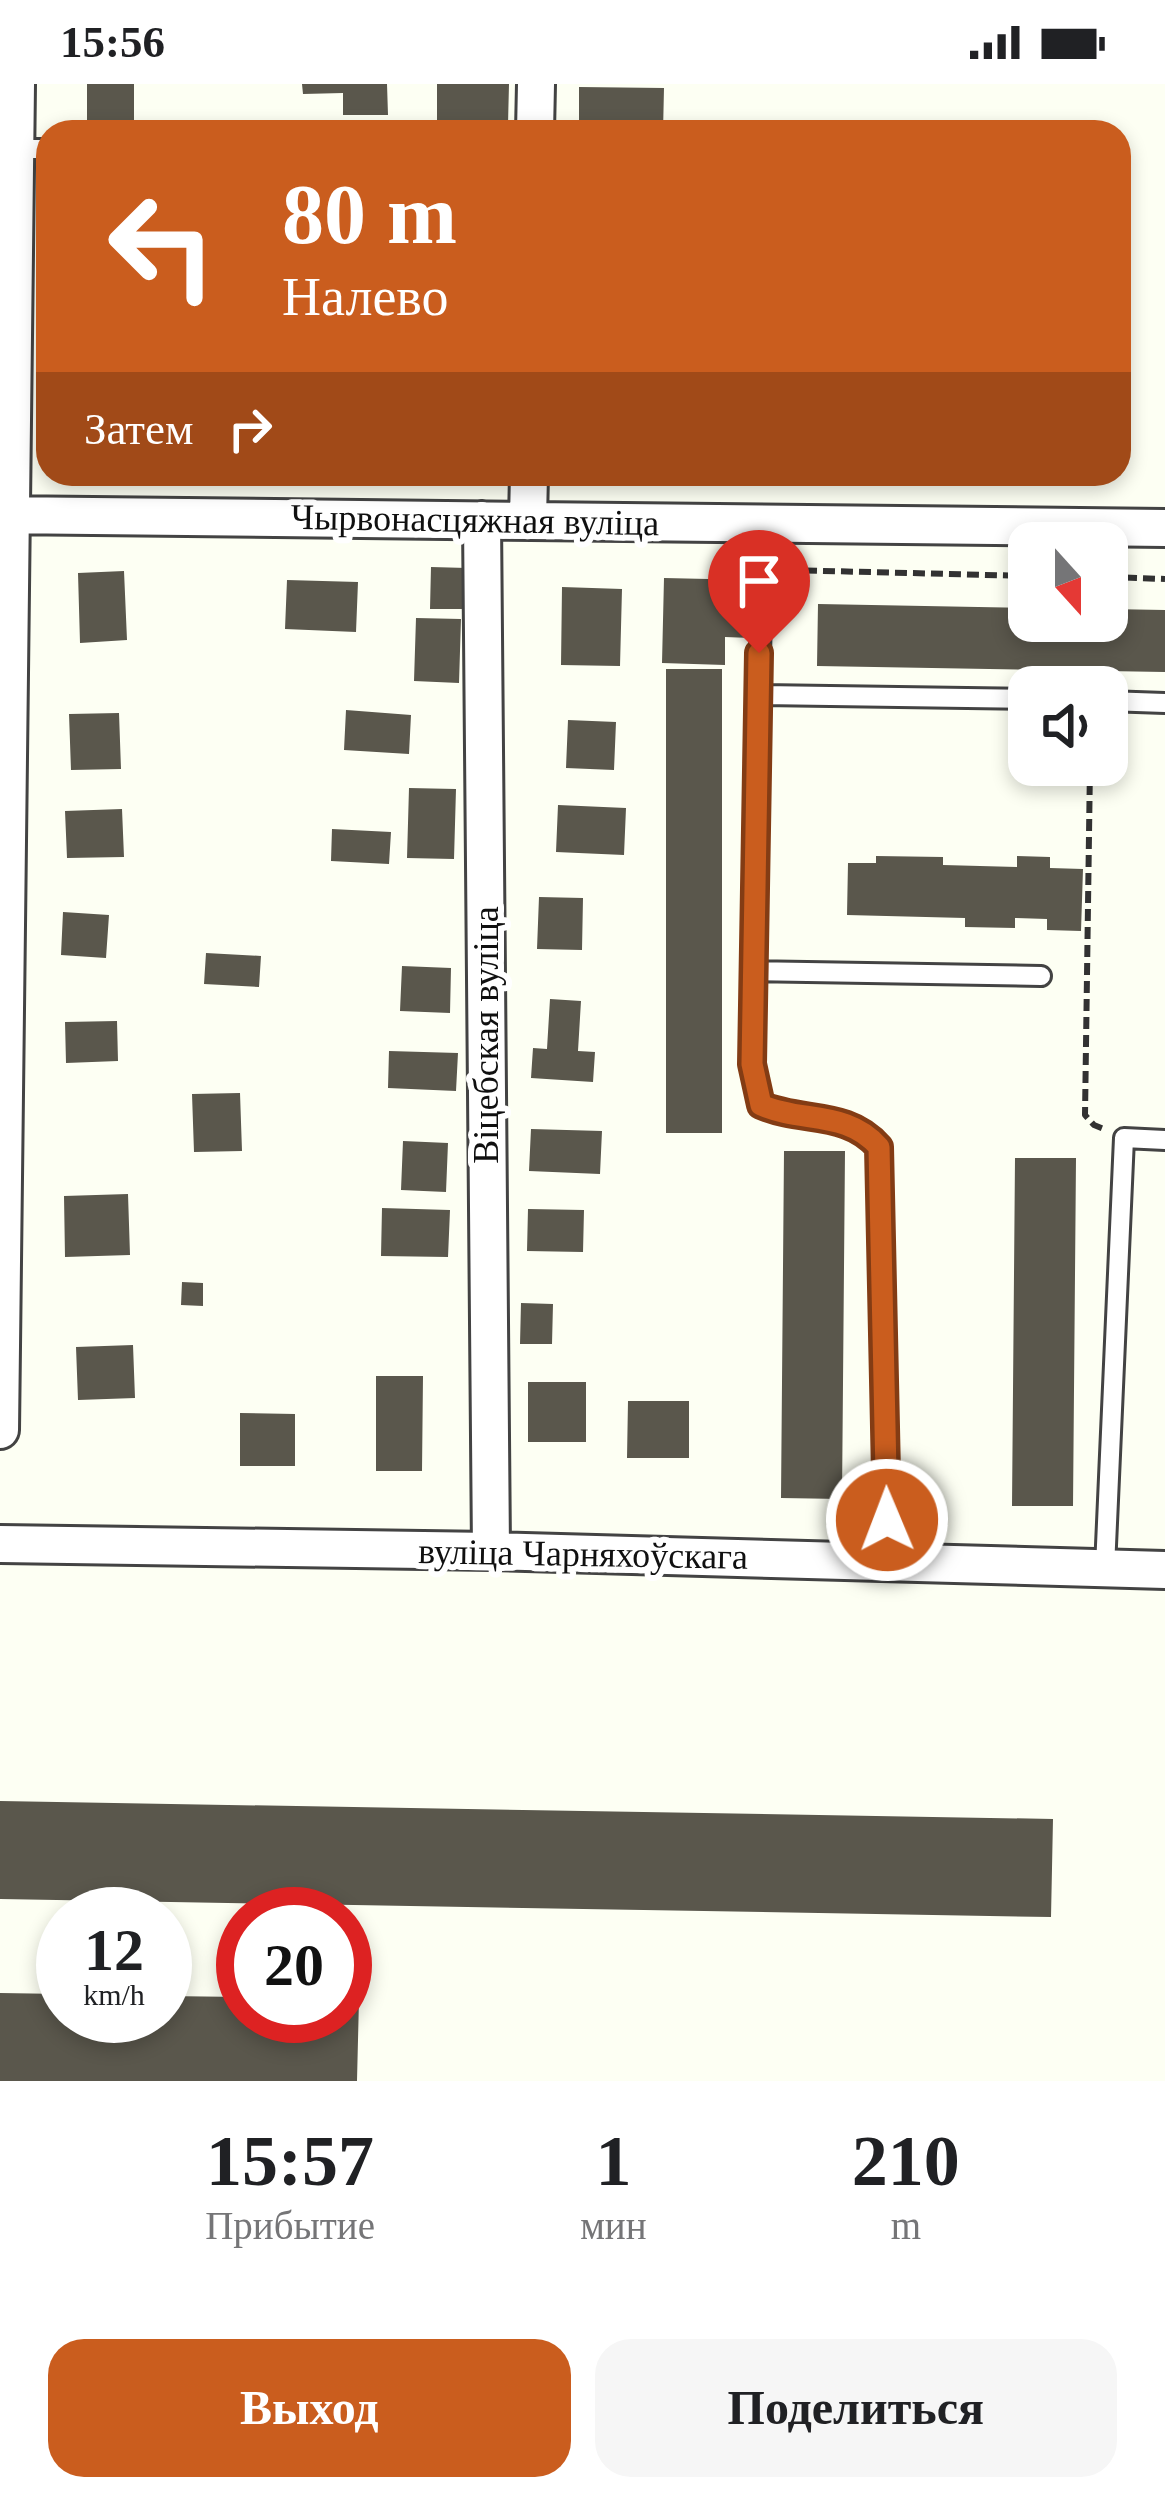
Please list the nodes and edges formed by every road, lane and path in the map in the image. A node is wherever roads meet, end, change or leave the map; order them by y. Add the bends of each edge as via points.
1 (16, 84) edge
2 (536, 84) edge
3 (536, 120) edge
4 (32, 149) edge
5 (529, 486) edge
6 (5, 515) edge
7 (482, 520) junction
8 (528, 520) junction
9 (763, 523) junction
10 (1165, 529) edge
11 (762, 570) junction
12 (1008, 576) edge
13 (1128, 578) edge
14 (1165, 579) edge
15 (758, 695) junction
16 (1008, 699) edge
17 (1128, 702) edge
18 (1165, 703) edge
19 (1090, 786) edge
20 (752, 971) junction
21 (1040, 976) dead end
22 (1124, 1138) junction
23 (1165, 1140) edge
24 (0, 1430) edge
25 (0, 1544) edge
26 (490, 1551) junction
27 (888, 1562) junction
28 (1105, 1568) junction
29 (1165, 1570) edge

1 - 4 street
2 - 3 street
4 - 6 street
5 - 8 street
6 - 7 street, Чырвонасцяжная вуліца
6 - 24 street
7 - 8 street, Чырвонасцяжная вуліца
7 - 26 street, Віцебская вуліца
8 - 9 street, Чырвонасцяжная вуліца
9 - 10 street, Чырвонасцяжная вуліца
9 - 11 lane
11 - 12 path
11 - 15 lane
13 - 14 path
15 - 16 lane
15 - 20 lane
17 - 18 lane
19 - 22 path via 1084,1115
20 - 21 lane
20 - 27 lane via 752,1064 761,1105 830,1118 879,1147
22 - 23 lane
22 - 28 lane
25 - 26 street, вуліца Чарняхоўскага
26 - 27 street, вуліца Чарняхоўскага
27 - 28 street, вуліца Чарняхоўскага
28 - 29 street, вуліца Чарняхоўскага

